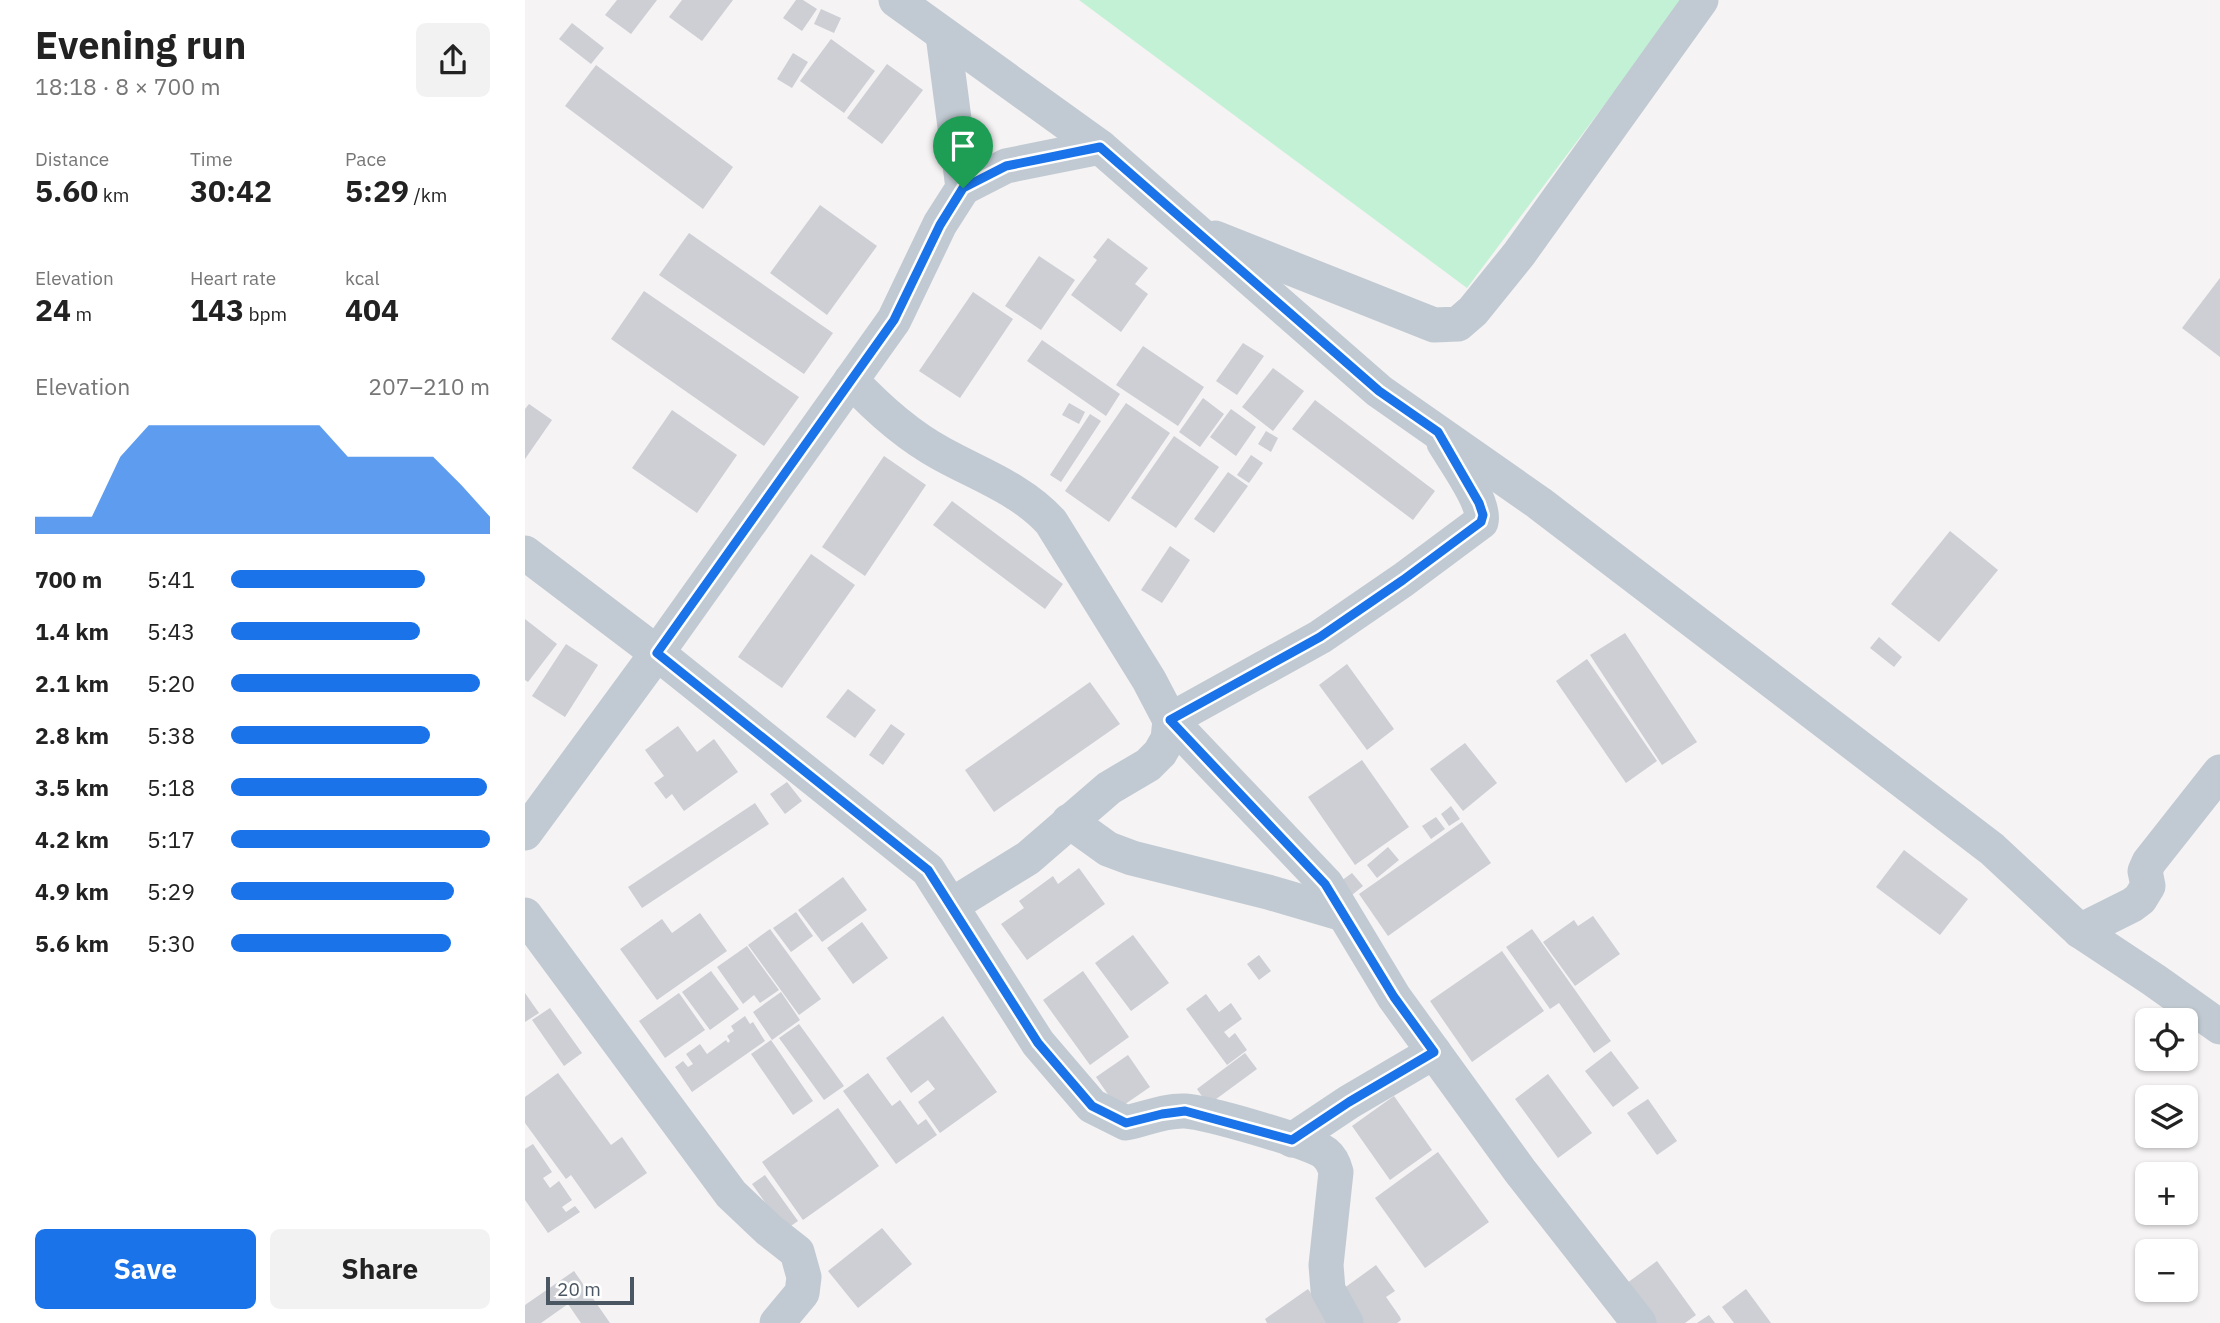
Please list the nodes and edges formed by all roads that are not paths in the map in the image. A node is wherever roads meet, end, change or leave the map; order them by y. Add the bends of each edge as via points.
1 (896, 0) edge
2 (1701, 0) edge
3 (943, 34) junction
4 (1100, 147) junction
5 (963, 188) junction
6 (1191, 229) junction
7 (851, 380) junction
8 (1438, 432) junction
9 (525, 553) edge
10 (657, 653) junction
11 (1170, 720) junction
12 (2220, 772) edge
13 (1069, 821) junction
14 (525, 833) edge
15 (952, 905) junction
16 (1343, 914) junction
17 (525, 915) edge
18 (2080, 931) junction
19 (2220, 1027) edge
20 (1434, 1052) junction
21 (1292, 1140) junction
22 (777, 1323) edge
23 (1346, 1323) edge
24 (1639, 1323) edge

1 - 3 street
2 - 6 street via 1519,254 1458,324 1434,325
3 - 4 street
3 - 5 street
4 - 5 street via 1006,166
4 - 6 street
5 - 7 street via 894,320
6 - 8 street via 1379,391
7 - 10 street
7 - 11 street via 882,414 939,453 1038,507
8 - 11 street via 1479,503 1481,522 1320,637
8 - 18 street via 1539,503 1992,849
9 - 10 street
10 - 14 street
10 - 15 street via 912,854
11 - 13 street via 1168,739 1148,765 1109,788
11 - 16 street via 1325,884
12 - 18 street via 2149,862 2145,871 2148,886 2140,899
13 - 15 street via 1028,859
13 - 16 street via 1108,849 1132,858
15 - 21 street via 1038,1043 1092,1106 1126,1123 1185,1111
16 - 20 street
17 - 22 street via 731,1194 797,1252 804,1277 802,1293
18 - 19 street
20 - 21 street
20 - 24 street
21 - 23 street via 1327,1154 1336,1172 1326,1265 1328,1290

